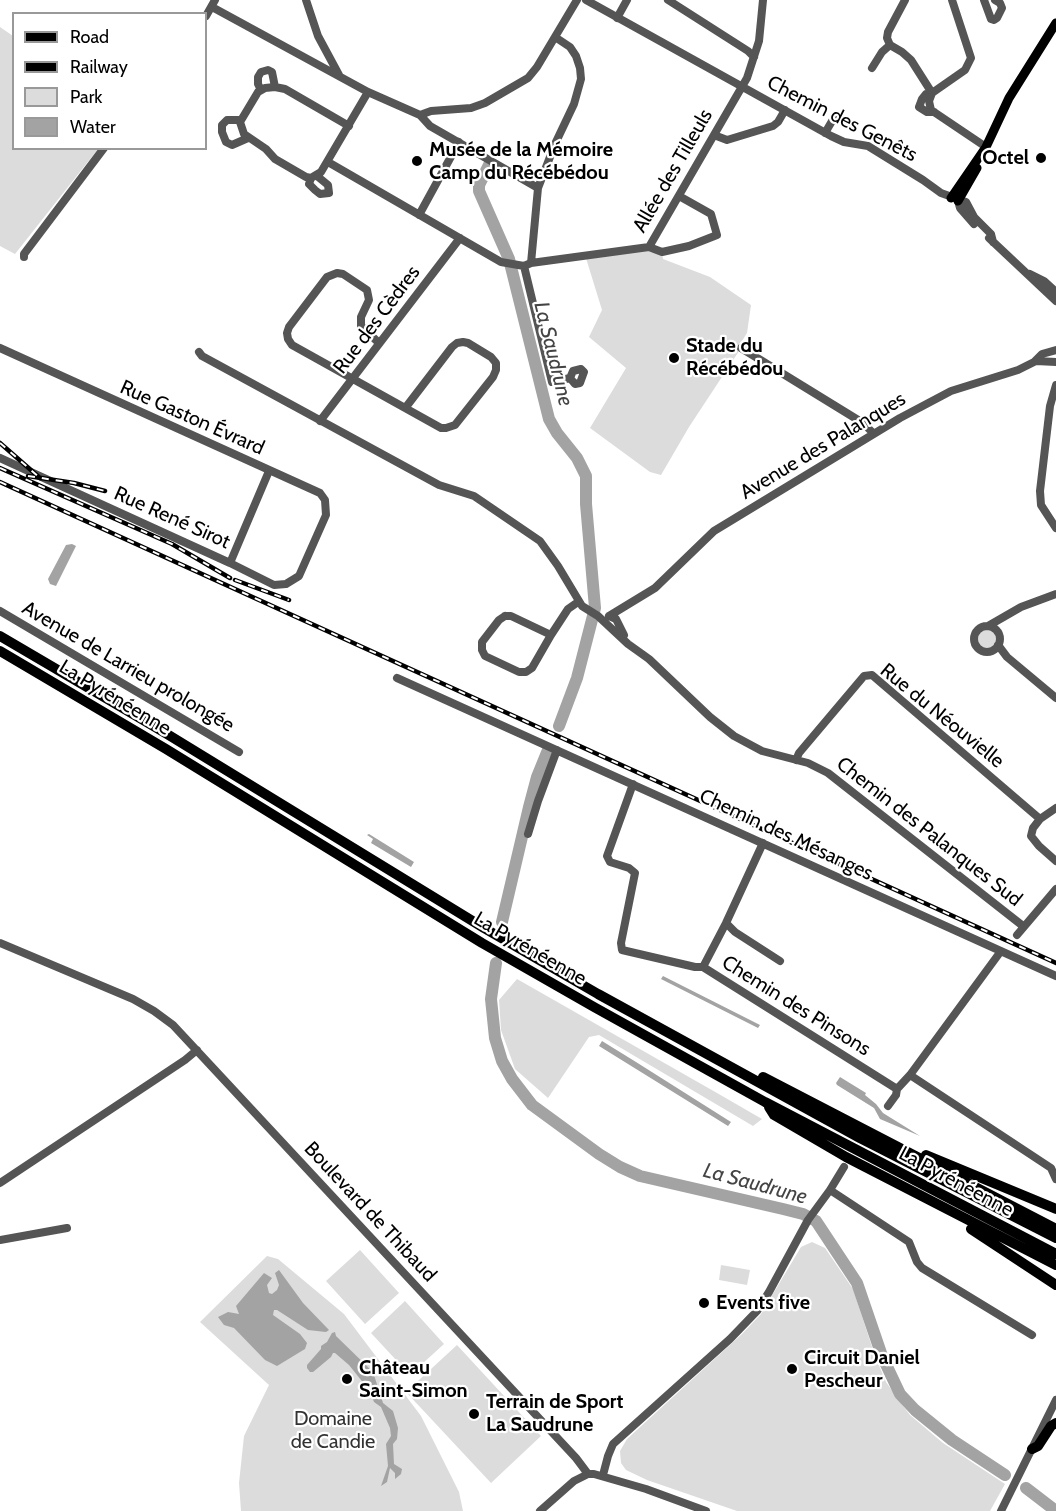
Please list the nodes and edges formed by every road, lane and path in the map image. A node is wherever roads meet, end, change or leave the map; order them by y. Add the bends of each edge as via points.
1 (306, 0) edge
2 (577, 0) edge
3 (586, 0) edge
4 (627, 0) edge
5 (668, 0) edge
6 (763, 0) edge
7 (905, 0) edge
8 (984, 0) edge
9 (995, 0) edge
10 (954, 2) edge
11 (214, 4) edge
12 (617, 18) junction
13 (1056, 23) edge
14 (555, 37) junction
15 (890, 45) junction
16 (754, 57) junction
17 (872, 68) dead end
18 (340, 76) junction
19 (742, 86) junction
20 (275, 87) junction
21 (261, 90) junction
22 (368, 92) junction
23 (933, 93) junction
24 (785, 110) junction
25 (420, 115) junction
26 (835, 116) dead end
27 (241, 120) junction
28 (349, 126) junction
29 (825, 133) junction
30 (714, 135) junction
31 (248, 138) junction
32 (459, 142) junction
33 (102, 150) edge
34 (984, 150) junction
35 (328, 162) junction
36 (538, 188) junction
37 (679, 196) junction
38 (954, 199) junction
39 (419, 215) junction
40 (460, 238) junction
41 (649, 247) junction
42 (24, 257) dead end
43 (524, 265) junction
44 (1023, 271) junction
45 (1056, 292) edge
46 (1056, 301) edge
47 (380, 343) junction
48 (0, 348) edge
49 (741, 348) dead end
50 (199, 352) dead end
51 (1056, 354) edge
52 (1036, 361) junction
53 (1056, 362) edge
54 (570, 378) dead end
55 (352, 379) junction
56 (1056, 385) edge
57 (1056, 400) edge
58 (406, 407) junction
59 (320, 421) junction
60 (874, 434) junction
61 (1046, 440) junction
62 (0, 458) edge
63 (269, 471) junction
64 (1056, 528) edge
65 (313, 545) joint
66 (230, 563) junction
67 (1056, 594) edge
68 (578, 602) junction
69 (0, 611) edge
70 (1007, 615) junction
71 (611, 620) junction
72 (988, 626) junction
73 (551, 635) junction
74 (999, 635) junction
75 (0, 636) edge
76 (999, 645) junction
77 (0, 651) edge
78 (992, 651) junction
79 (1007, 657) junction
80 (397, 678) dead end
81 (1056, 698) edge
82 (557, 750) junction
83 (239, 752) dead end
84 (796, 760) junction
85 (633, 784) junction
86 (1056, 808) edge
87 (1040, 819) junction
88 (528, 834) dead end
89 (763, 843) junction
90 (1056, 861) edge
91 (1056, 889) edge
92 (726, 923) junction
93 (1023, 926) junction
94 (1017, 935) dead end
95 (0, 943) edge
96 (1000, 951) junction
97 (780, 961) dead end
98 (703, 967) junction
99 (1056, 976) edge
100 (685, 1042) junction
101 (197, 1050) junction
102 (910, 1075) junction
103 (897, 1089) junction
104 (765, 1102) junction
105 (888, 1106) dead end
106 (872, 1135) junction
107 (844, 1167) dead end
108 (1056, 1179) edge
109 (0, 1183) edge
110 (830, 1190) junction
111 (934, 1203) junction
112 (1056, 1209) edge
113 (67, 1228) dead end
114 (1056, 1229) edge
115 (1056, 1238) edge
116 (0, 1240) edge
117 (1056, 1254) edge
118 (1056, 1265) edge
119 (1056, 1286) edge
120 (1032, 1335) dead end
121 (1056, 1400) edge
122 (1056, 1423) edge
123 (1032, 1449) junction
124 (588, 1474) junction
125 (603, 1475) junction
126 (540, 1511) edge
127 (706, 1511) edge
128 (1001, 1511) edge

1 - 18 street via 318,36
2 - 14 street
3 - 12 street, Chemin des Genêts
4 - 12 street
5 - 16 street
6 - 16 street, Allée des Tilleuls
7 - 15 street via 888,32
8 - 9 street via 994,20 1002,8
10 - 23 street via 970,64
11 - 18 street
12 - 19 street, Chemin des Genêts
13 - 34 main road via 1009,98
14 - 25 street via 528,78 511,88 471,108
14 - 36 street via 576,56 581,79
15 - 17 street
15 - 23 street via 903,51
16 - 19 street, Allée des Tilleuls
18 - 22 street
19 - 24 street, Chemin des Genêts
19 - 30 street, Allée des Tilleuls
20 - 21 street
20 - 21 street via 268,70 258,77
20 - 28 street
21 - 27 street
22 - 25 street
22 - 28 street
23 - 34 street via 929,101 931,110
24 - 29 street, Chemin des Genêts
24 - 30 street via 773,126 727,140
25 - 32 street via 430,126
26 - 29 street
27 - 31 street
27 - 31 street via 226,120 222,132 232,145
28 - 35 street
29 - 38 street, Chemin des Genêts via 844,142 868,146
30 - 37 street, Allée des Tilleuls
31 - 35 street via 306,177 314,177
32 - 36 street
32 - 39 street
33 - 42 street
34 - 38 main road
35 - 39 street, Allée des Tilleuls
36 - 43 street
37 - 41 street, Allée des Tilleuls
37 - 41 street via 711,214 717,236 662,252
38 - 44 street, Chemin des Genêts via 971,222
39 - 40 street, Allée des Tilleuls
40 - 43 street, Allée des Tilleuls via 506,263
40 - 47 street, Rue des Cèdres
41 - 43 street, Allée des Tilleuls
43 - 54 street via 552,382
44 - 45 street
44 - 46 street, Chemin des Genêts
47 - 55 street, Rue des Cèdres
47 - 55 street via 361,327 369,300 367,290 343,274 327,278 289,327 288,339
48 - 63 street, Rue Gaston Évrard
49 - 60 street via 863,423
50 - 59 street
51 - 52 street, Avenue des Palanques via 1042,354
52 - 53 street
52 - 60 street, Avenue des Palanques via 951,391
55 - 58 street
55 - 59 street, Rue des Cèdres
56 - 61 street
57 - 61 street
58 - 58 street via 441,428 451,427 493,377 496,363 468,344 457,343
59 - 68 street via 441,486 474,496 540,541
60 - 71 street, Avenue des Palanques via 714,531 669,577
61 - 64 street via 1040,500
62 - 66 street, Rue René Sirot
63 - 65 street, Rue Gaston Évrard via 320,493 325,500 326,515
63 - 66 street
65 - 66 street, Rue René Sirot via 299,576 286,584 274,585
67 - 70 street
68 - 71 street via 589,612
68 - 73 street via 568,609
69 - 83 street, Avenue de Larrieu prolongée
70 - 72 street
70 - 74 street
71 - 84 street, Chemin des Palanques Sud via 628,644 734,736 762,751
72 - 74 street
72 - 78 street via 981,628 975,639 980,649
73 - 73 street via 505,616 482,642 482,650 485,656 526,672
74 - 76 street
75 - 100 highway, La Pyrénéenne via 484,928
76 - 78 street
76 - 79 street
77 - 104 highway, La Pyrénéenne via 482,943
78 - 79 street
79 - 81 street
80 - 82 street, Chemin des Mésanges
82 - 85 street, Chemin des Mésanges
82 - 88 street
84 - 87 street, Rue du Néouvielle via 864,676 872,675
84 - 93 street, Chemin des Palanques Sud via 818,767
85 - 89 street, Chemin des Mésanges
85 - 98 street via 607,856 610,862 635,873 622,950
86 - 87 street
87 - 90 street via 1031,836
89 - 92 street, Chemin des Pinsons
89 - 96 street, Chemin des Mésanges
91 - 93 street
92 - 97 street
92 - 98 street, Chemin des Pinsons
93 - 94 street
95 - 101 street, Boulevard de Thibaud via 133,999 173,1025
96 - 99 street, Chemin des Mésanges
96 - 102 street
98 - 103 street, Chemin des Pinsons
100 - 106 highway via 694,1041
100 - 115 highway, La Pyrénéenne via 860,1138
101 - 109 street
101 - 124 street, Boulevard de Thibaud
102 - 103 street
102 - 108 street via 1050,1168
103 - 105 street
104 - 111 highway via 774,1115
104 - 117 highway, La Pyrénéenne
106 - 112 highway via 883,1136
106 - 114 highway
107 - 110 street
110 - 120 street via 902,1236 922,1268
110 - 125 street via 756,1311 613,1444
111 - 118 highway
111 - 119 highway via 940,1211
113 - 116 street
121 - 123 street
122 - 123 highway
123 - 128 street
124 - 125 street
124 - 126 street via 574,1481
125 - 127 street

